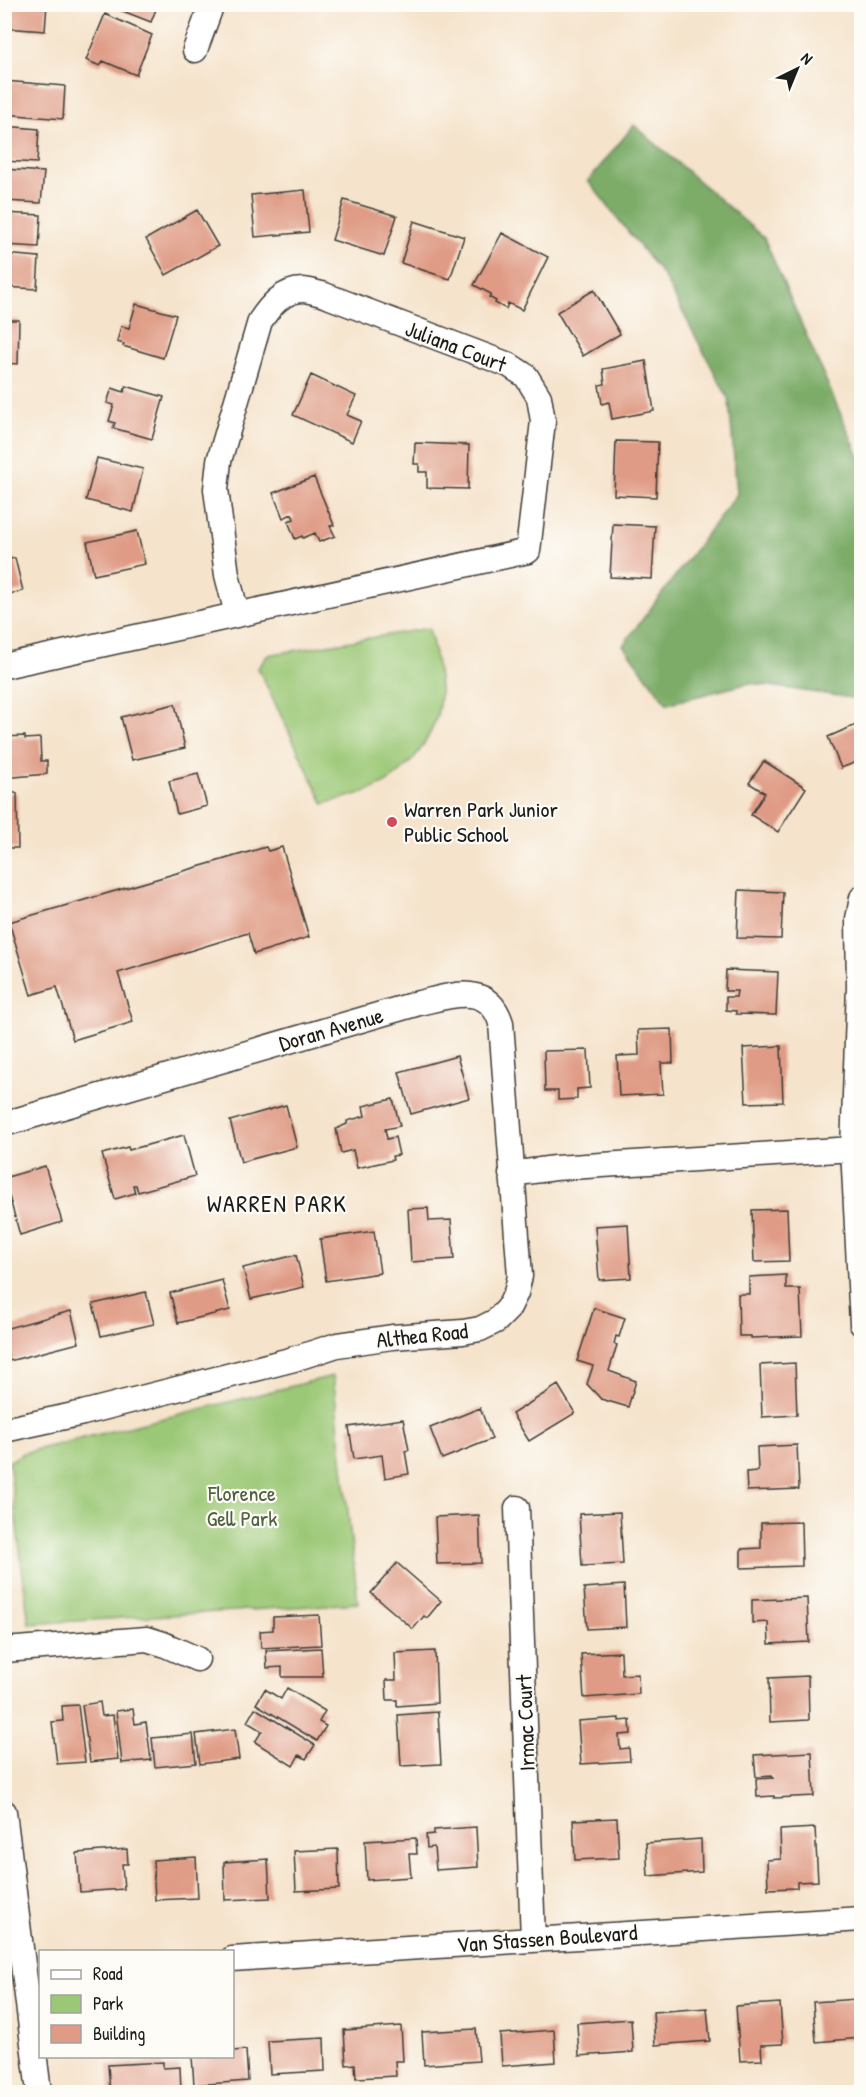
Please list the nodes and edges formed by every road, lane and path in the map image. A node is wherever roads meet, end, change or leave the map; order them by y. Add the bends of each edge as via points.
1 (212, 4) edge
2 (195, 50) dead end
3 (237, 614) junction
4 (4, 666) edge
5 (861, 898) edge
6 (860, 987) edge
7 (4, 1124) edge
8 (853, 1149) junction
9 (511, 1174) junction
10 (861, 1324) edge
11 (4, 1430) edge
12 (517, 1508) dead end
13 (4, 1650) edge
14 (197, 1659) dead end
15 (4, 1812) edge
16 (861, 1919) edge
17 (533, 1939) junction
18 (234, 1959) edge
19 (33, 1972) edge
20 (39, 2092) edge

1 - 2 street
3 - 3 street, Juliana Court via 227,574 218,500 219,461 260,321 284,295 302,290 322,294 509,365 526,376 539,397 543,421 528,551
3 - 4 street, Juliana Court
5 - 6 street
6 - 8 street
7 - 9 street, Doran Avenue via 463,993 484,999 501,1023
8 - 9 street
8 - 10 street
9 - 11 street, Althea Road via 519,1285 508,1309 488,1325 472,1331 337,1345
12 - 17 street, Irmac Court
13 - 14 street via 147,1639
15 - 19 street
16 - 17 street, Van Stassen Boulevard
17 - 18 street, Van Stassen Boulevard
19 - 20 street

